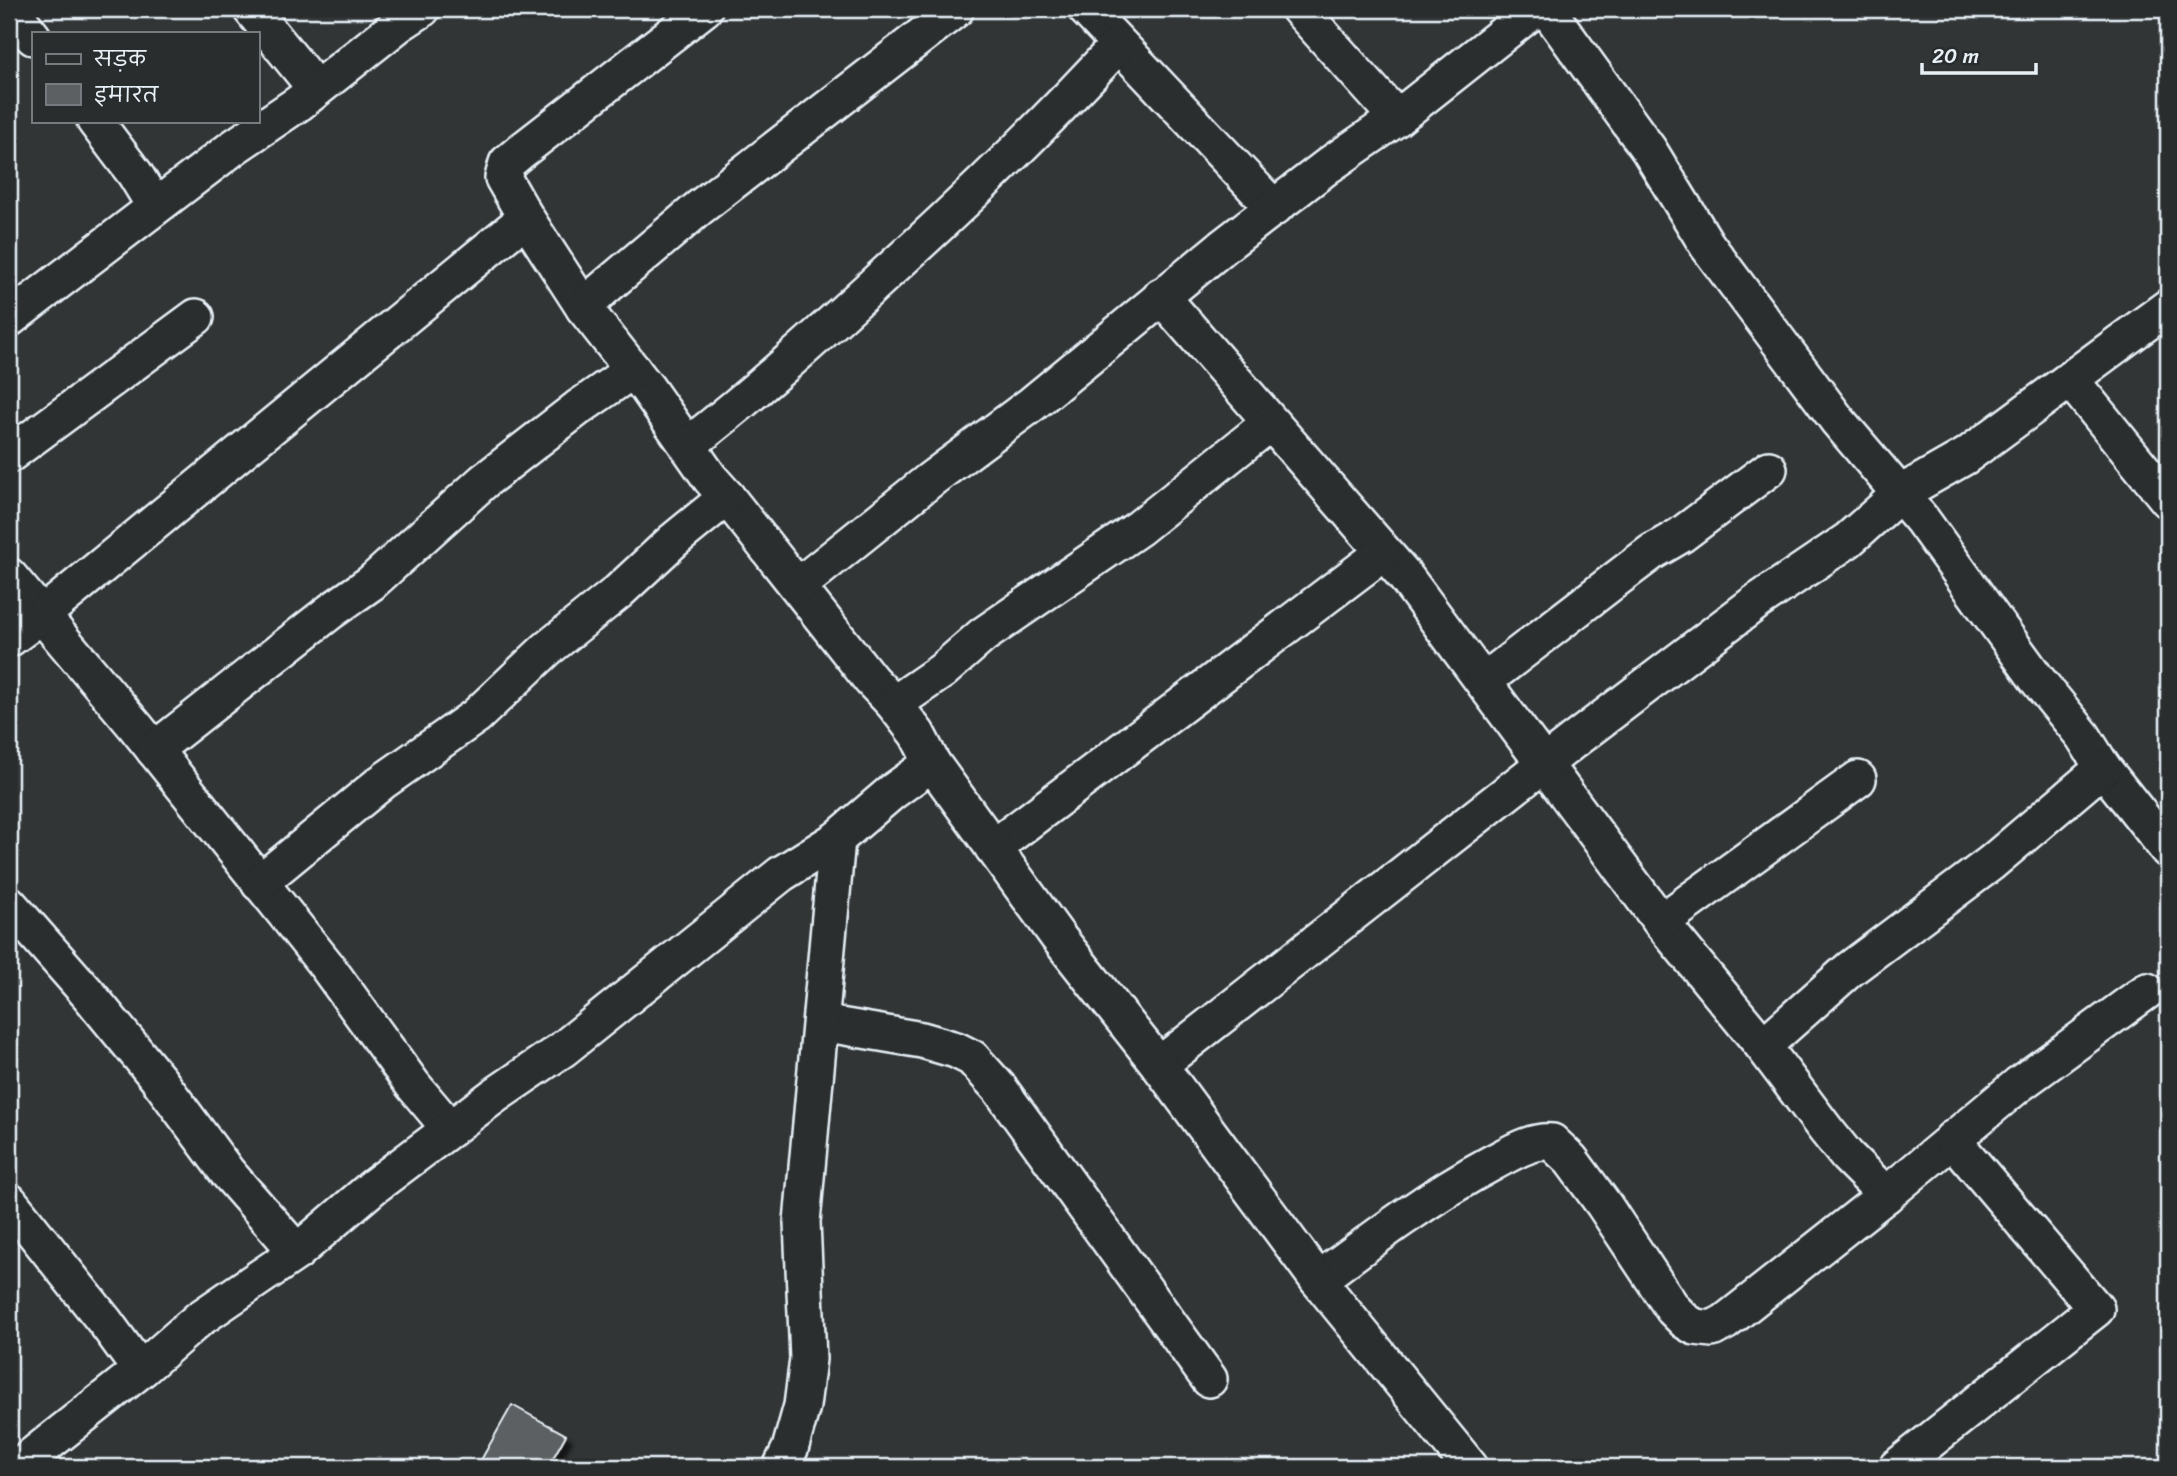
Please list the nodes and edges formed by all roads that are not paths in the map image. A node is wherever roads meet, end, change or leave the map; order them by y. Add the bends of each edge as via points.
1 (12, 9) edge
2 (251, 9) edge
3 (422, 9) edge
4 (704, 9) edge
5 (956, 9) edge
6 (1086, 9) edge
7 (1299, 9) edge
8 (1535, 9) edge
9 (1547, 9) edge
10 (32, 36) edge
11 (1118, 45) junction
12 (317, 89) junction
13 (1397, 118) junction
14 (96, 122) edge
15 (155, 207) junction
16 (1274, 208) junction
17 (526, 218) junction
18 (1161, 296) junction
19 (13, 306) edge
20 (2168, 307) edge
21 (584, 308) junction
22 (196, 317) dead end
23 (633, 370) junction
24 (2070, 379) junction
25 (1269, 423) junction
26 (688, 445) junction
27 (9, 455) edge
28 (1769, 469) dead end
29 (1900, 493) junction
30 (727, 497) junction
31 (2168, 500) edge
32 (1383, 553) junction
33 (9, 576) edge
34 (798, 586) junction
35 (42, 615) junction
36 (9, 639) edge
37 (1484, 681) junction
38 (894, 704) junction
39 (154, 750) junction
40 (932, 763) junction
41 (1545, 765) junction
42 (2103, 768) junction
43 (1858, 779) dead end
44 (837, 839) junction
45 (993, 848) junction
46 (2168, 850) edge
47 (259, 883) junction
48 (9, 904) edge
49 (1661, 922) junction
50 (2147, 991) dead end
51 (821, 1023) junction
52 (1763, 1046) junction
53 (1159, 1066) junction
54 (450, 1129) junction
55 (1952, 1139) junction
56 (1886, 1195) junction
57 (9, 1201) edge
58 (297, 1252) junction
59 (1318, 1280) junction
60 (143, 1368) junction
61 (1209, 1379) dead end
62 (18, 1467) edge
63 (781, 1467) edge
64 (1471, 1467) edge
65 (1896, 1467) edge

1 - 10 street
2 - 12 street
3 - 12 street
4 - 17 street via 507,163 503,178
5 - 21 street via 699,208
6 - 11 street
7 - 13 street
8 - 13 street
9 - 29 street via 1649,150 1707,245 1838,421
11 - 16 street
11 - 26 street via 956,210
12 - 15 street
13 - 16 street
14 - 15 street
15 - 19 street
16 - 18 street
17 - 21 street
17 - 35 street
18 - 25 street
18 - 34 street via 1032,404
20 - 24 street
21 - 23 street
22 - 27 street
23 - 26 street
23 - 39 street via 484,481 371,583
24 - 29 street via 1966,456
24 - 31 street
25 - 32 street
25 - 38 street via 1139,528 983,635
26 - 30 street
28 - 37 street
29 - 41 street via 1848,540 1755,603
29 - 42 street
30 - 34 street
30 - 47 street via 547,649 476,716 382,782
32 - 37 street
32 - 45 street
33 - 35 street
34 - 38 street
35 - 36 street
35 - 39 street
37 - 41 street
38 - 40 street via 918,734
39 - 47 street
40 - 44 street
40 - 45 street
41 - 49 street
41 - 53 street
42 - 46 street
42 - 52 street via 1992,863 1850,969
43 - 49 street
44 - 51 street
44 - 54 street via 781,874 563,1049
45 - 53 street
47 - 54 street
48 - 58 street via 90,996 227,1172
49 - 52 street
50 - 55 street
51 - 61 street via 922,1040 972,1058 1000,1089
51 - 63 street via 802,1222 808,1359 802,1406
52 - 56 street via 1840,1147
53 - 59 street
54 - 58 street via 373,1186
55 - 56 street
55 - 65 street via 2096,1309
56 - 59 street via 1712,1329 1685,1321 1673,1309 1604,1205 1552,1142 1514,1151 1452,1184
57 - 60 street
58 - 60 street via 199,1319
59 - 64 street
60 - 62 street

